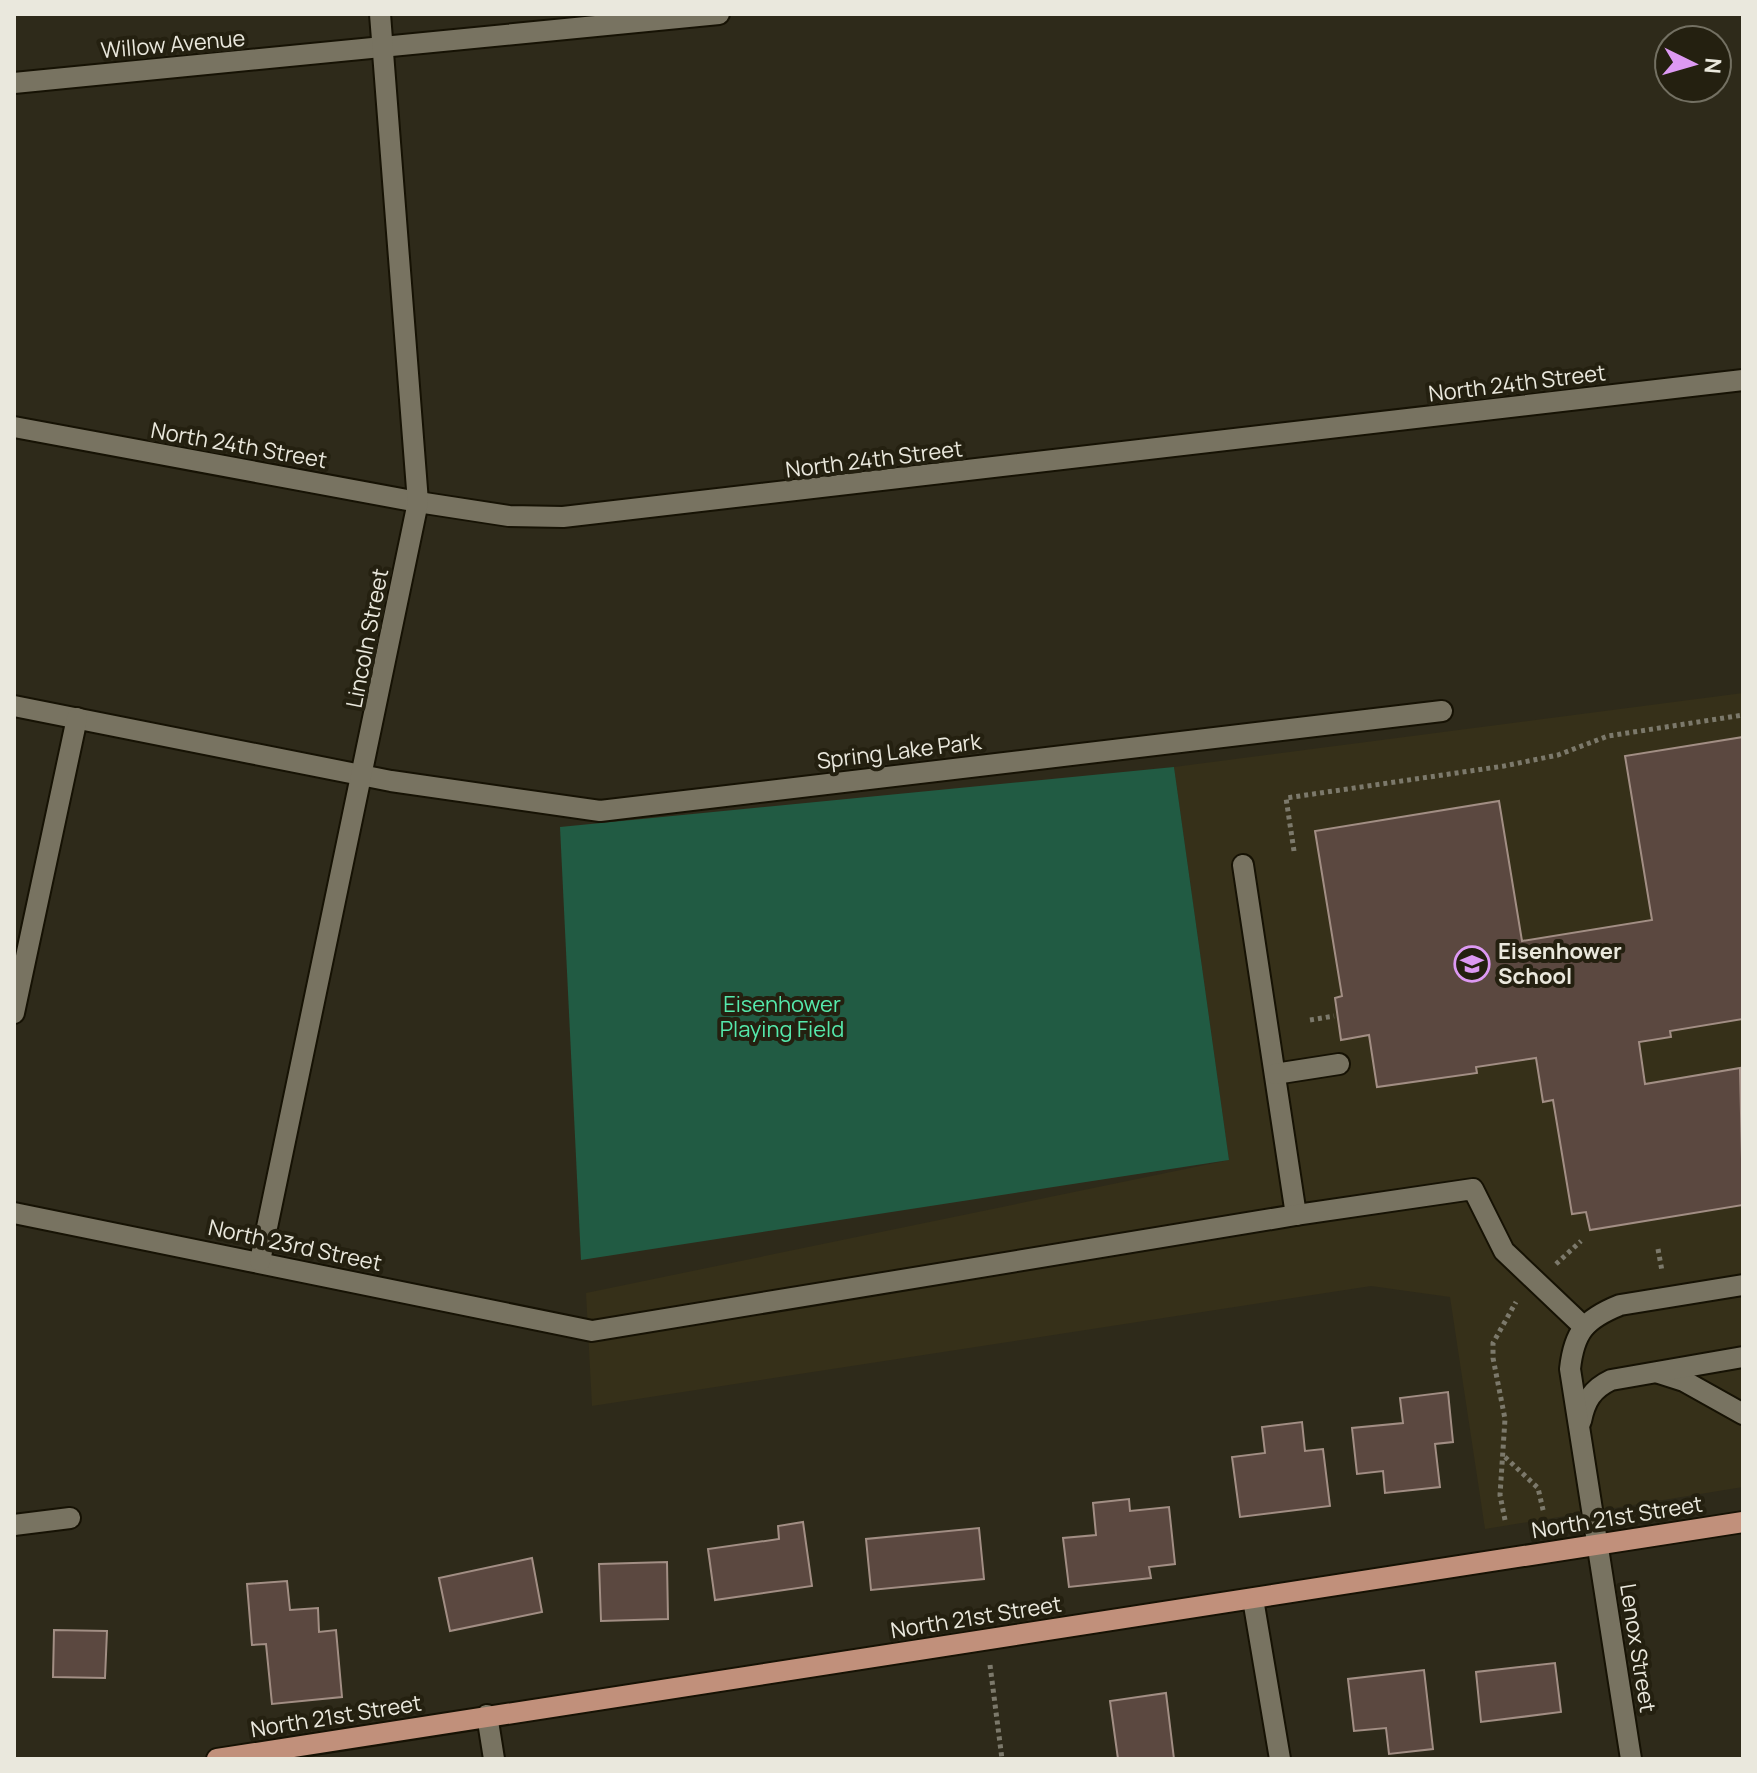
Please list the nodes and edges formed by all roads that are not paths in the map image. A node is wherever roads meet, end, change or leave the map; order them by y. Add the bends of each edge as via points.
1 (380, 14) edge
2 (719, 14) edge
3 (382, 49) junction
4 (14, 83) edge
5 (1743, 380) edge
6 (14, 427) edge
7 (418, 502) junction
8 (14, 706) edge
9 (1442, 711) dead end
10 (77, 718) junction
11 (363, 775) junction
12 (1243, 865) dead end
13 (14, 1013) edge
14 (1339, 1064) dead end
15 (1275, 1074) junction
16 (14, 1213) edge
17 (1296, 1215) junction
18 (260, 1261) junction
19 (1743, 1285) edge
20 (1584, 1327) junction
21 (1743, 1357) edge
22 (1652, 1372) junction
23 (1743, 1414) edge
24 (1580, 1425) junction
25 (70, 1518) dead end
26 (1743, 1522) edge
27 (14, 1525) edge
28 (1598, 1544) junction
29 (1253, 1599) junction
30 (487, 1715) junction
31 (217, 1759) edge
32 (494, 1759) edge
33 (1280, 1759) edge
34 (1631, 1759) edge

1 - 3 street, Lincoln Street
2 - 3 street, Willow Avenue
3 - 4 street, Willow Avenue
3 - 7 street, Lincoln Street
5 - 7 street, North 24th Street via 599,515 509,516
6 - 7 street, North 24th Street
7 - 11 street, Lincoln Street
8 - 10 street, Spring Lake Park
9 - 11 street, Spring Lake Park via 600,811
10 - 11 street, Spring Lake Park
10 - 13 street
11 - 18 street, Lincoln Street
12 - 15 street
14 - 15 street
15 - 17 street
16 - 18 street, North 23rd Street
17 - 18 street, North 23rd Street via 592,1331
17 - 20 street, North 23rd Street via 1473,1189 1504,1251
19 - 20 street via 1620,1305
20 - 24 street, Lenox Street via 1573,1342 1570,1369
21 - 22 street
22 - 23 street via 1684,1381
22 - 24 street via 1596,1387
24 - 28 street, Lenox Street
25 - 27 street
26 - 28 main road, North 21st Street
28 - 29 main road, North 21st Street
28 - 34 street, Lenox Street
29 - 30 main road, North 21st Street
29 - 33 street
30 - 31 main road, North 21st Street
30 - 32 street

